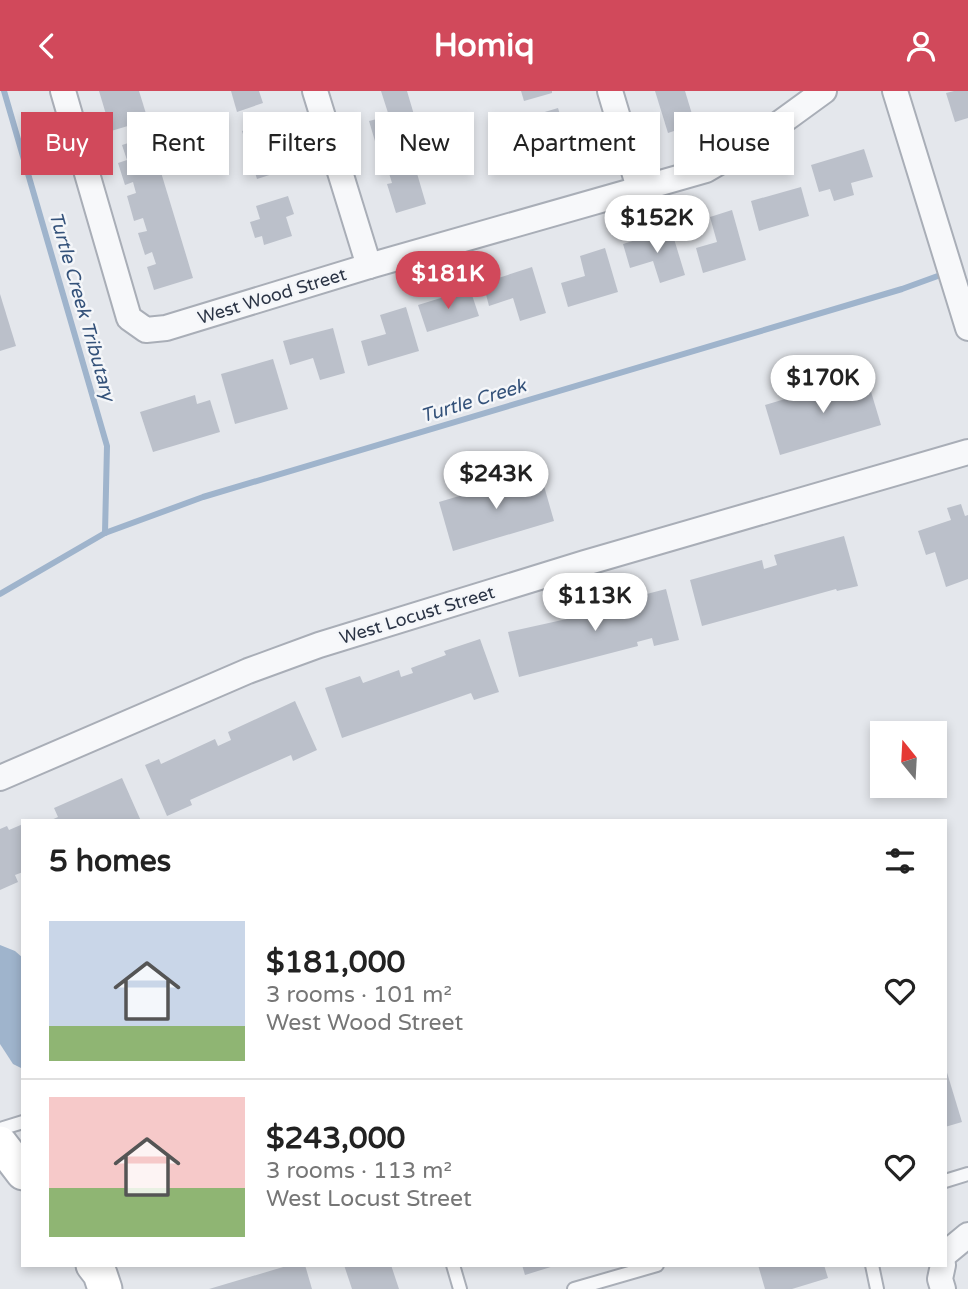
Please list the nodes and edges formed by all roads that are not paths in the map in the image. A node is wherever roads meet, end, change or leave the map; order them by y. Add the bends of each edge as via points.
1 (63, 91) edge
2 (315, 91) edge
3 (610, 91) edge
4 (824, 91) edge
5 (895, 91) edge
6 (639, 188) junction
7 (369, 266) junction
8 (966, 323) edge
9 (968, 452) edge
10 (0, 778) edge
11 (21, 1123) edge
12 (0, 1129) edge
13 (0, 1143) edge
14 (21, 1170) edge
15 (968, 1174) edge
16 (947, 1180) edge
17 (968, 1235) edge
18 (947, 1252) edge
19 (95, 1267) edge
20 (454, 1267) edge
21 (650, 1267) edge
22 (872, 1267) edge
23 (943, 1267) edge
24 (105, 1289) edge
25 (460, 1289) edge
26 (574, 1289) edge
27 (877, 1289) edge
28 (943, 1289) edge

1 - 7 street, West Wood Street via 129,318 146,330 166,328
2 - 7 street
3 - 6 street
4 - 6 street, West Wood Street via 706,170
5 - 8 street
6 - 7 street, West Wood Street
9 - 10 street, West Locust Street via 319,645
11 - 12 lane
13 - 14 street
15 - 16 lane
17 - 18 street
19 - 24 street
20 - 25 lane
21 - 26 lane
22 - 27 lane
23 - 28 street

